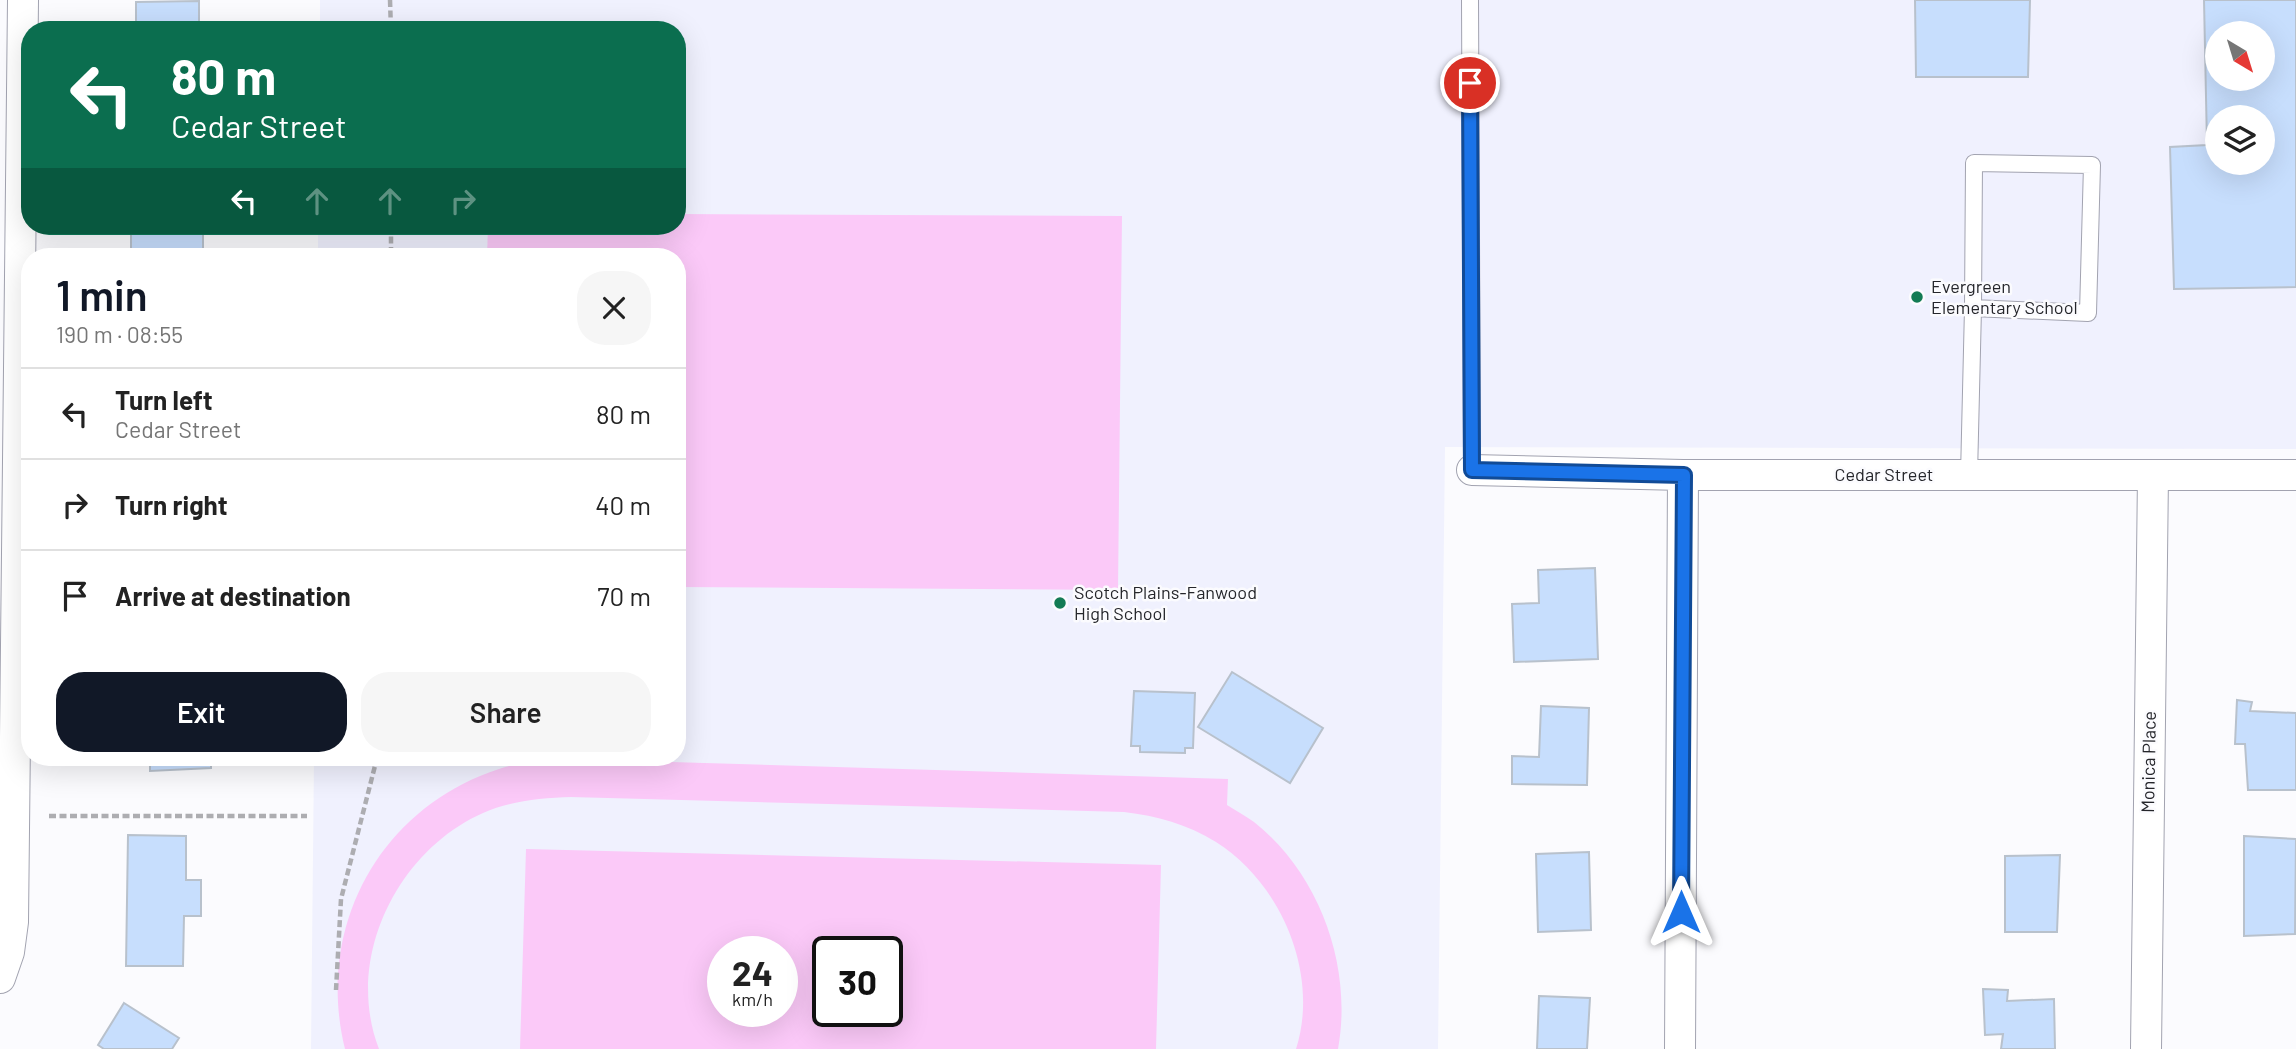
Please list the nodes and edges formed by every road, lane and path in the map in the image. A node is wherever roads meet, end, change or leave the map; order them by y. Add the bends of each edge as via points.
1 (23, 0) edge
2 (390, 0) edge
3 (1470, 0) edge
4 (23, 21) edge
5 (391, 21) edge
6 (21, 181) edge
7 (1973, 309) junction
8 (1472, 470) joint
9 (1684, 475) junction
10 (1969, 475) junction
11 (2153, 475) junction
12 (2296, 475) edge
13 (375, 766) edge
14 (14, 816) junction
15 (307, 816) dead end
16 (0, 978) edge
17 (336, 990) dead end
18 (1680, 1049) edge
19 (2146, 1049) edge

1 - 4 street
2 - 5 path
3 - 8 lane
6 - 14 street
7 - 7 lane via 2088,313 2092,165 1974,163
7 - 10 lane
8 - 9 street, Cedar Street
9 - 10 street, Cedar Street
9 - 18 street
10 - 11 street, Cedar Street
11 - 12 street, Cedar Street
11 - 19 street, Monica Place
13 - 17 path via 341,900
14 - 15 path
14 - 16 street via 13,922

